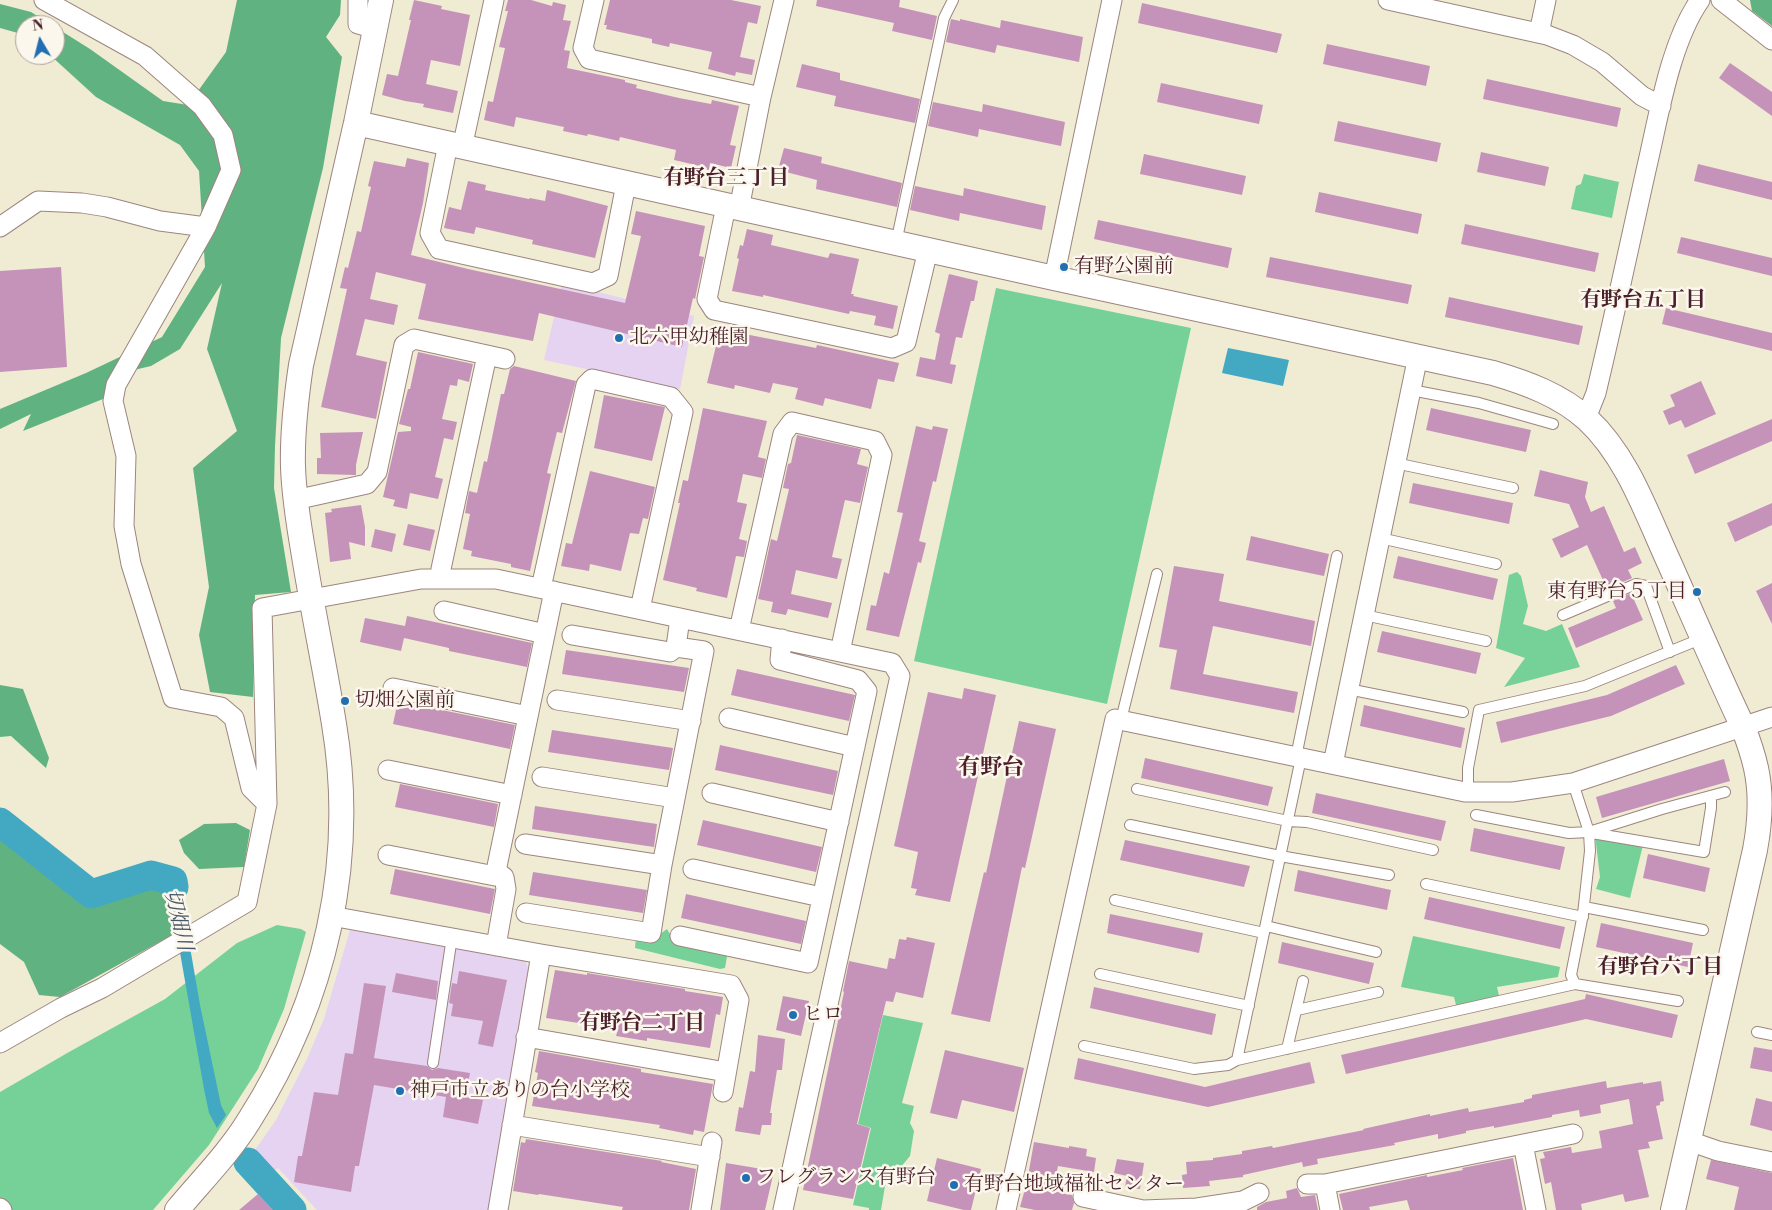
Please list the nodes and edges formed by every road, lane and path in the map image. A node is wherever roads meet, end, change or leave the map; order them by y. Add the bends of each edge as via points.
1 (44, 0) edge
2 (358, 0) edge
3 (381, 0) edge
4 (494, 0) edge
5 (594, 0) edge
6 (784, 0) edge
7 (953, 0) edge
8 (1112, 0) edge
9 (1388, 0) edge
10 (1546, 0) edge
11 (1700, 0) edge
12 (1721, 0) edge
13 (1445, 6) edge
14 (375, 29) junction
15 (1539, 33) junction
16 (1772, 40) edge
17 (761, 97) junction
18 (1661, 106) junction
19 (356, 123) junction
20 (455, 146) junction
21 (626, 184) junction
22 (733, 207) junction
23 (0, 227) edge
24 (206, 227) junction
25 (896, 243) junction
26 (928, 250) junction
27 (1054, 278) junction
28 (1418, 356) junction
29 (1411, 390) junction
30 (1586, 418) junction
31 (1553, 424) dead end
32 (1396, 463) junction
33 (1513, 488) dead end
34 (295, 500) junction
35 (1380, 538) junction
36 (1337, 556) dead end
37 (1496, 564) dead end
38 (1157, 574) dead end
39 (440, 579) junction
40 (547, 589) junction
41 (311, 600) junction
42 (640, 609) junction
43 (444, 611) dead end
44 (1364, 615) junction
45 (1562, 615) dead end
46 (680, 618) junction
47 (739, 630) junction
48 (545, 634) junction
49 (572, 636) dead end
50 (1703, 638) junction
51 (782, 639) junction
52 (1486, 641) dead end
53 (676, 647) junction
54 (840, 652) junction
55 (1670, 652) junction
56 (394, 688) dead end
57 (1348, 689) junction
58 (557, 700) dead end
59 (1463, 712) dead end
60 (528, 716) junction
61 (1772, 717) edge
62 (728, 718) dead end
63 (1122, 720) junction
64 (691, 721) junction
65 (1743, 727) junction
66 (855, 748) junction
67 (1298, 758) junction
68 (1332, 764) junction
69 (388, 770) dead end
70 (542, 776) dead end
71 (1573, 783) junction
72 (1137, 789) dead end
73 (1468, 792) junction
74 (1725, 792) dead end
75 (712, 793) dead end
76 (512, 795) junction
77 (1711, 796) junction
78 (675, 798) junction
79 (267, 804) junction
80 (1476, 815) dead end
81 (1288, 821) junction
82 (839, 822) junction
83 (1130, 825) dead end
84 (1589, 832) junction
85 (525, 844) dead end
86 (1433, 850) dead end
87 (388, 855) dead end
88 (1280, 856) junction
89 (662, 865) junction
90 (692, 869) dead end
91 (496, 871) junction
92 (1389, 875) dead end
93 (1426, 884) dead end
94 (822, 897) junction
95 (1115, 900) dead end
96 (1583, 912) junction
97 (526, 913) dead end
98 (331, 916) junction
99 (1265, 929) junction
100 (1703, 930) dead end
101 (680, 936) dead end
102 (452, 937) junction
103 (496, 946) junction
104 (1376, 952) dead end
105 (541, 954) junction
106 (1100, 974) dead end
107 (1303, 982) dead end
108 (1576, 984) junction
109 (1378, 992) dead end
110 (1678, 1001) dead end
111 (1249, 1006) junction
112 (1297, 1010) junction
113 (1757, 1032) dead end
114 (1772, 1036) edge
115 (526, 1038) junction
116 (0, 1043) edge
117 (1084, 1046) dead end
118 (1287, 1049) junction
119 (1238, 1060) junction
120 (433, 1063) dead end
121 (726, 1072) junction
122 (722, 1092) dead end
123 (512, 1125) junction
124 (1573, 1134) dead end
125 (1689, 1141) junction
126 (1523, 1144) junction
127 (1772, 1162) edge
128 (1249, 1201) edge
129 (1093, 1202) edge
130 (177, 1210) edge
131 (498, 1210) edge
132 (701, 1210) edge
133 (783, 1210) edge
134 (1006, 1210) edge
135 (1330, 1210) edge
136 (1536, 1210) edge
137 (1673, 1210) edge

1 - 24 street via 145,56 202,106 223,135 231,170
2 - 14 street via 358,24
3 - 14 street
4 - 20 street
5 - 17 street via 582,48 589,59
6 - 17 street
7 - 25 lane via 944,18
8 - 27 street
9 - 13 street
10 - 15 street
11 - 18 street via 1679,40
12 - 16 street
13 - 15 street
14 - 19 street
15 - 18 street via 1602,62 1642,96
17 - 22 street
18 - 30 street via 1596,393
19 - 20 street
19 - 34 street via 298,388 293,436
20 - 21 street
20 - 21 street via 430,233 439,249 593,283 608,276
21 - 22 street
22 - 25 street
22 - 26 street via 707,299 714,310 892,348 906,342
23 - 24 street via 38,201 82,203 160,221
24 - 79 street via 116,385 113,401 126,456 124,526 131,564 173,698 221,707 234,718 251,788
25 - 26 street
26 - 27 street
27 - 28 street
28 - 29 street
28 - 30 street via 1522,381 1547,392
29 - 31 lane via 1479,403
29 - 32 street
30 - 50 street via 1610,447 1634,485
32 - 33 lane
32 - 35 street
34 - 39 street via 367,484 377,472 404,345 414,339 496,357
34 - 41 street
35 - 37 lane
35 - 44 street
36 - 67 lane
38 - 63 lane
39 - 40 street via 496,579
39 - 41 street via 421,579
40 - 42 street
40 - 42 street via 586,384 592,379 671,397 683,412
40 - 48 street
41 - 79 street via 262,608
41 - 98 street via 339,759 341,859
42 - 46 street
43 - 48 street
44 - 52 lane
44 - 57 street
45 - 55 lane via 1636,584 1646,586
46 - 47 street
46 - 53 street
47 - 51 street
47 - 54 street via 783,434 792,422 875,441 882,455
48 - 60 street
49 - 53 street via 670,652
50 - 55 lane
50 - 65 street
51 - 54 street
51 - 66 street via 780,660 858,680 867,691
53 - 64 street via 704,651
54 - 133 street via 892,663 900,676
55 - 73 lane via 1585,686 1479,710 1468,768
56 - 60 street
57 - 59 lane
57 - 68 street
58 - 64 street
60 - 76 street
61 - 65 street
62 - 66 street
63 - 67 street
63 - 134 street via 1115,719
64 - 78 street
65 - 71 street
65 - 125 street via 1756,767 1760,810 1758,834
66 - 82 street
67 - 68 street
67 - 81 lane
68 - 73 street
69 - 76 street
70 - 78 street
71 - 73 street via 1512,792
71 - 84 lane
72 - 81 lane
74 - 77 lane
75 - 82 street
76 - 91 street
77 - 84 lane
77 - 84 lane via 1704,852
78 - 89 street
79 - 116 street via 247,902 102,988
80 - 84 lane via 1569,833
81 - 86 lane via 1307,822
81 - 88 lane
82 - 94 street
83 - 88 lane
84 - 96 lane
85 - 89 street
87 - 91 street via 495,876
88 - 92 lane
88 - 99 lane
89 - 97 street via 651,934
90 - 94 street
91 - 103 street via 504,877 506,888
93 - 96 lane
94 - 101 street via 808,964
95 - 99 lane
96 - 100 lane
96 - 108 lane via 1571,976
98 - 102 street
98 - 130 street via 308,1004 270,1086 239,1135
99 - 104 lane
99 - 111 lane
102 - 103 street
102 - 120 lane
103 - 105 street
105 - 115 street
105 - 121 street via 731,985 739,1000
106 - 111 lane
107 - 112 lane
108 - 110 lane
108 - 118 lane
109 - 112 lane
111 - 119 lane
112 - 118 lane
113 - 114 lane
115 - 121 street
115 - 123 street
117 - 119 lane via 1194,1069 1228,1065
118 - 119 lane
121 - 122 street
123 - 131 street
123 - 132 street via 711,1149
124 - 126 street
125 - 127 street via 1718,1151
125 - 137 street
126 - 135 street via 1316,1184
126 - 136 street
128 - 129 street via 1143,1210

